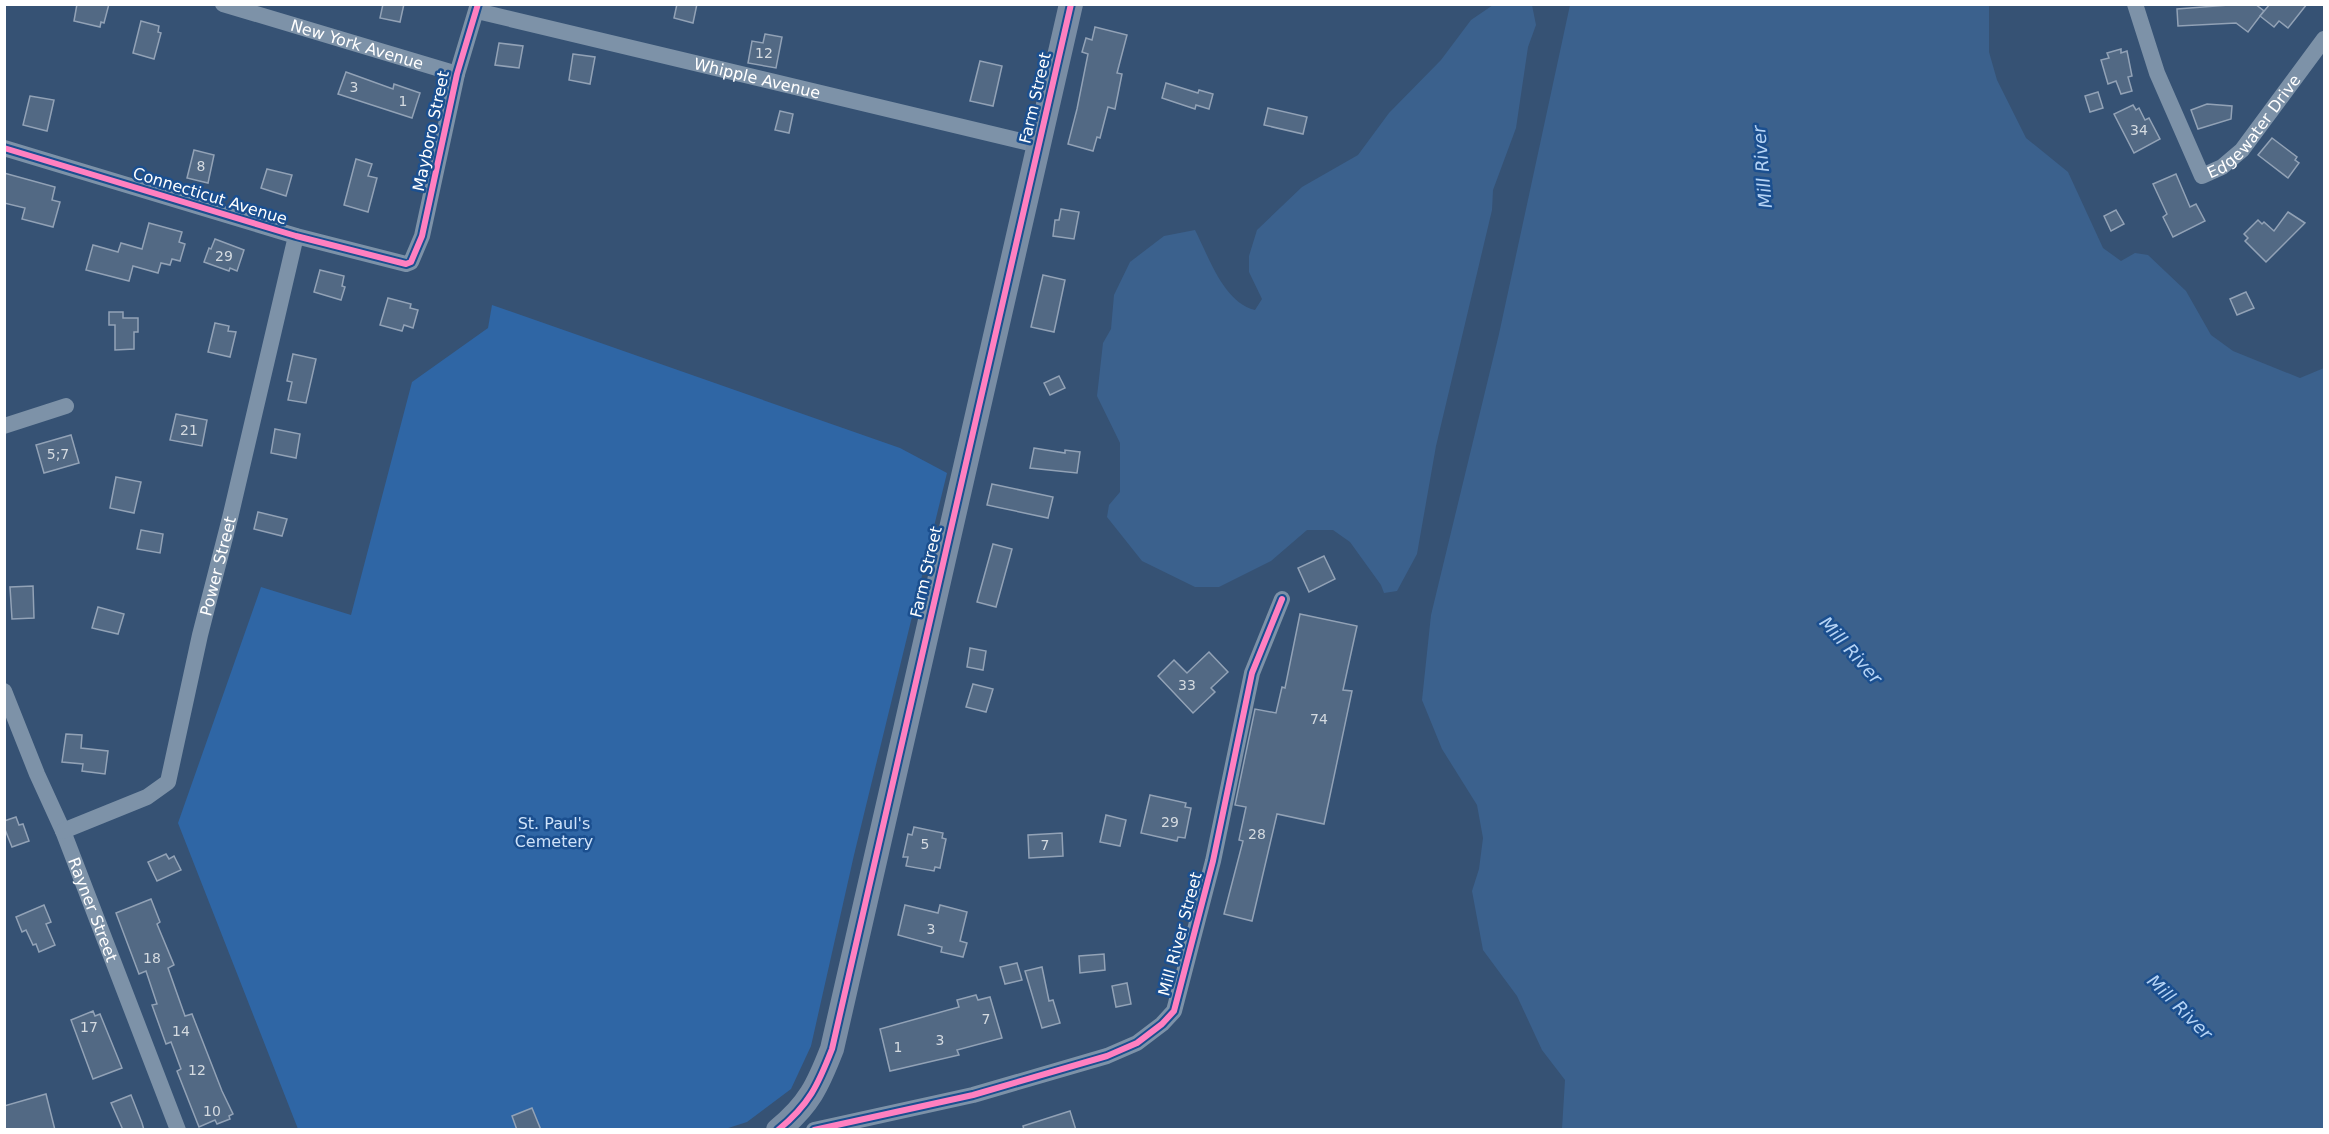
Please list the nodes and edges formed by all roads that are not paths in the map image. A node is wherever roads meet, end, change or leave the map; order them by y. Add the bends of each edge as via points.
1 (223, 4) edge
2 (1071, 4) edge
3 (2135, 4) edge
4 (478, 8) edge
5 (2325, 39) edge
6 (457, 74) junction
7 (1038, 145) junction
8 (4, 148) edge
9 (296, 236) junction
10 (410, 263) joint
11 (66, 406) dead end
12 (4, 426) edge
13 (1282, 599) dead end
14 (4, 691) edge
15 (63, 831) junction
16 (178, 1130) edge
17 (778, 1130) edge
18 (814, 1130) edge

1 - 6 street, New York Avenue
2 - 7 street, Farm Street
3 - 5 street, Edgewater Drive via 2157,73 2202,176 2222,167 2242,150
4 - 6 street, Mayboro Street
4 - 7 street, Whipple Avenue
6 - 10 street, Mayboro Street via 422,236
7 - 17 street, Farm Street via 832,1049 809,1099
8 - 9 street, Connecticut Avenue
9 - 10 street, Connecticut Avenue
9 - 15 street, Power Street via 200,634 172,772 168,782 147,797
11 - 12 street
13 - 18 street, Mill River Street via 1252,673 1213,862 1174,1011 1137,1043 1107,1056 974,1095
14 - 15 street, Rayner Street
15 - 16 street, Rayner Street

